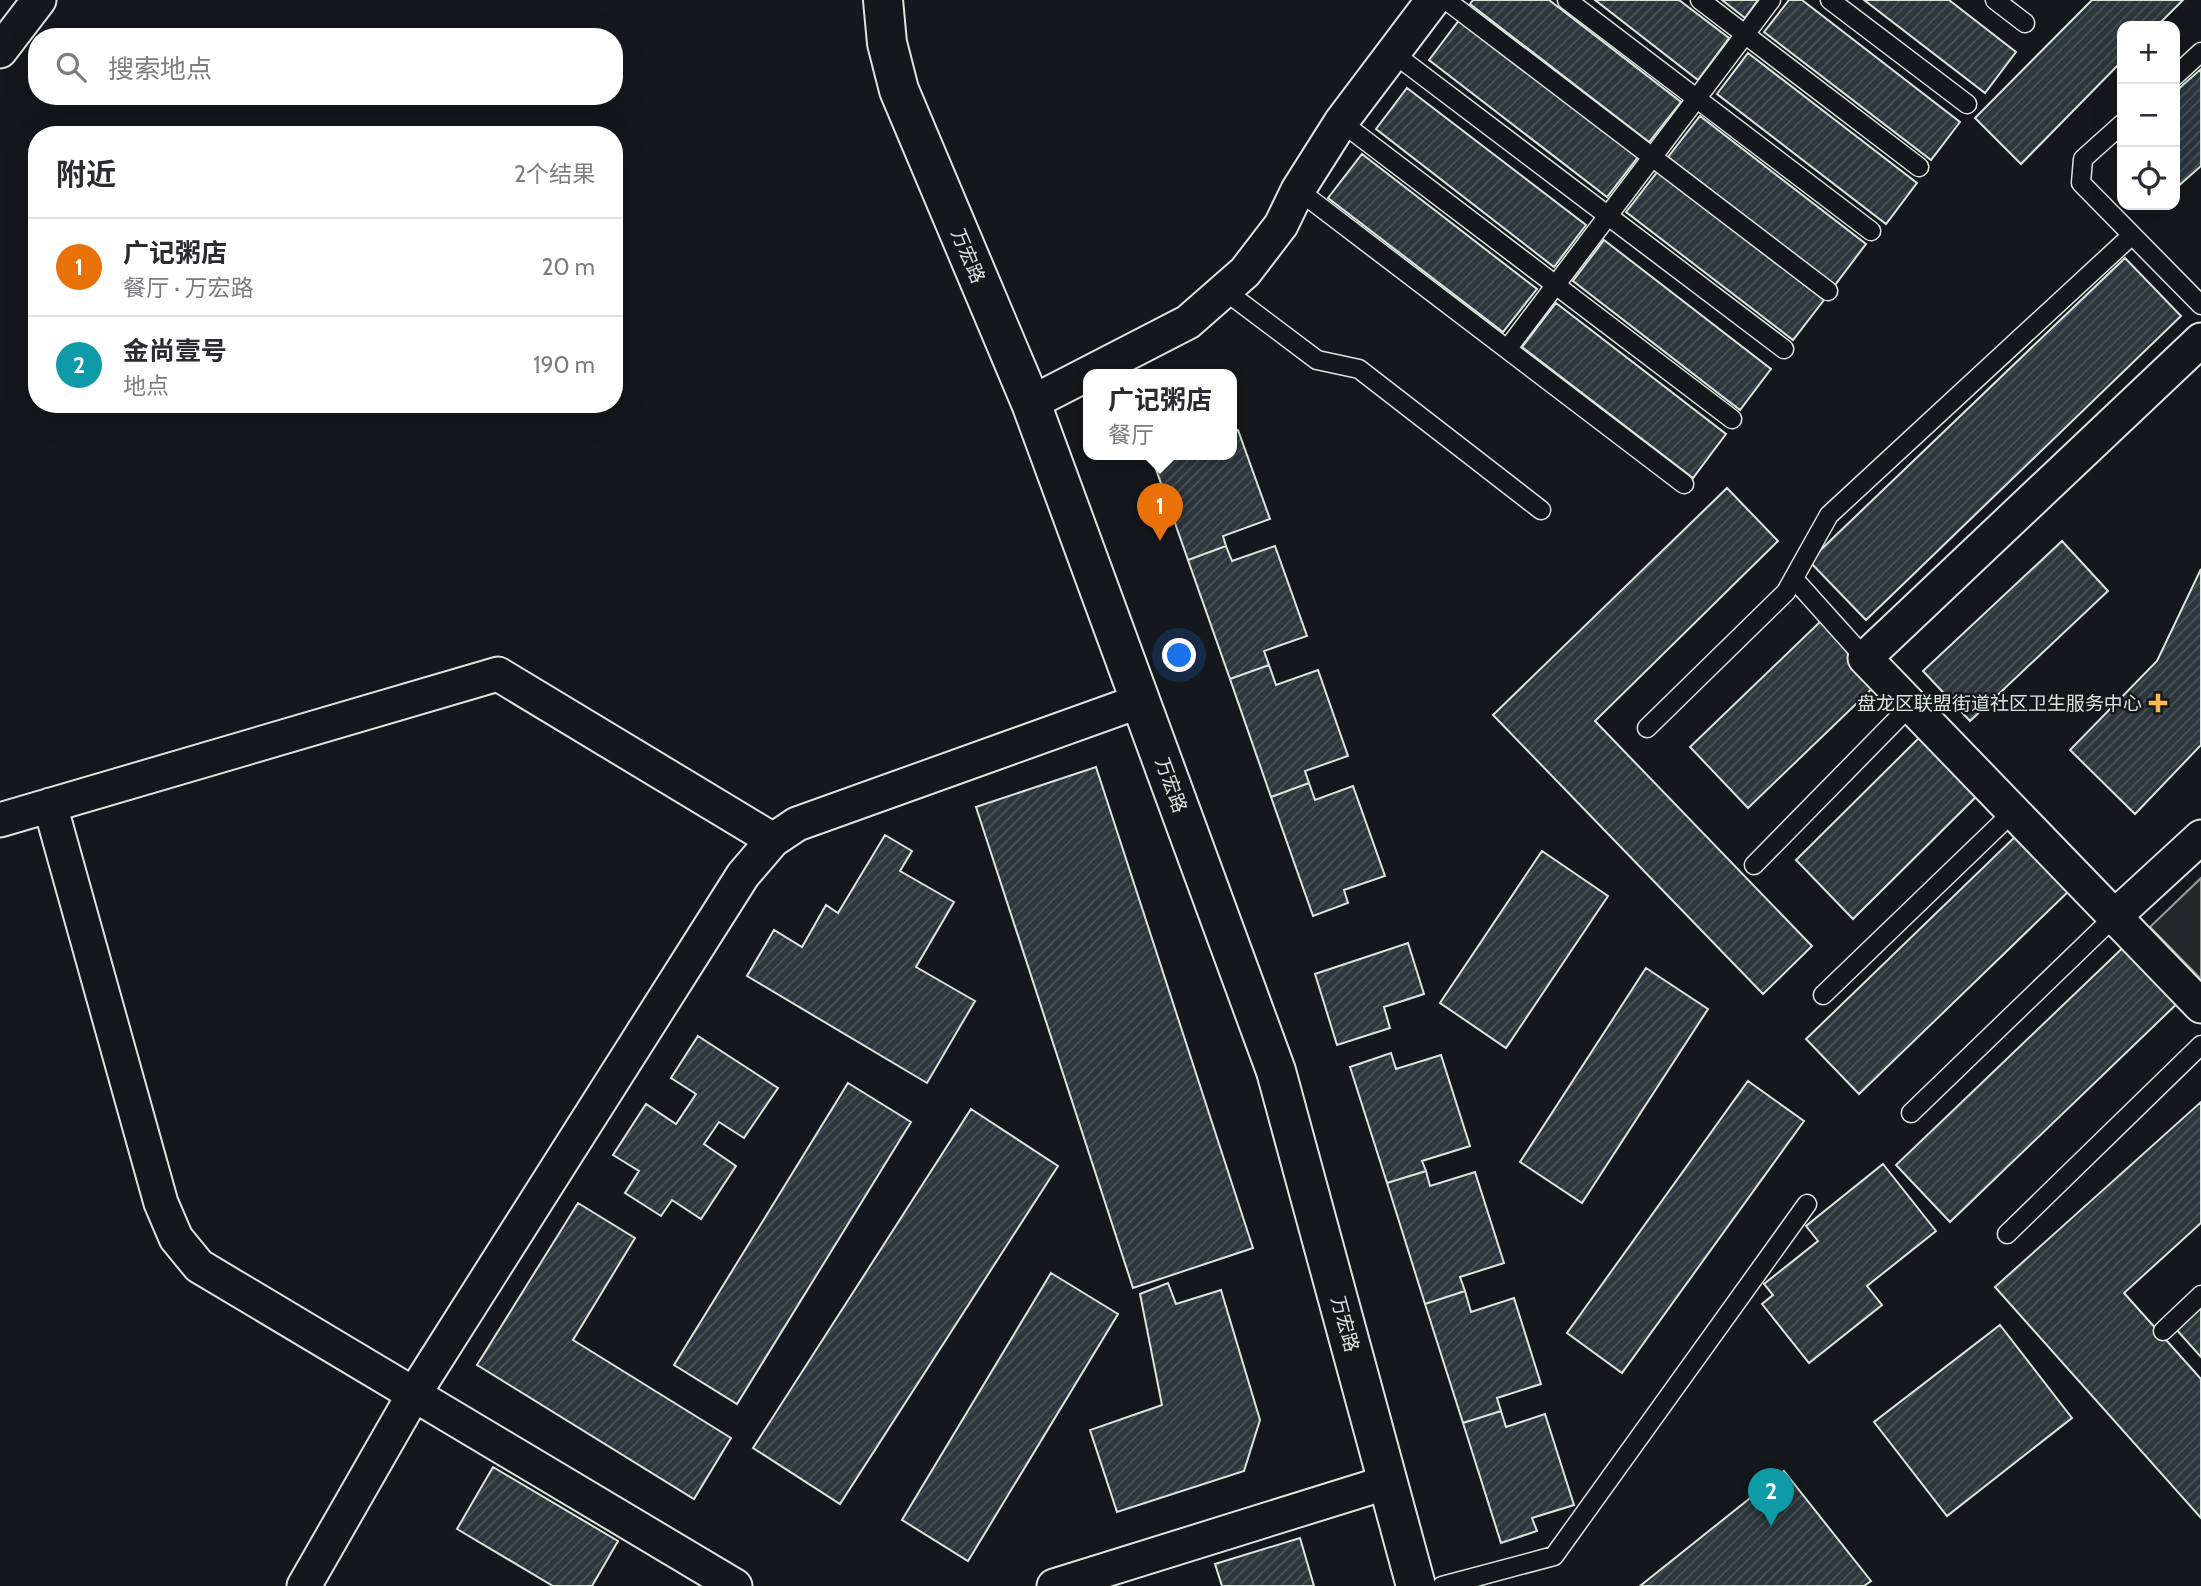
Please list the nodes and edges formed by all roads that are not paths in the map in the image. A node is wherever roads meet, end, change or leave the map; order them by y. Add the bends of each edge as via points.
1 (39, 0) edge
2 (883, 0) edge
3 (1433, 0) edge
4 (1446, 0) edge
5 (1567, 0) edge
6 (1700, 0) edge
7 (1771, 0) edge
8 (1830, 0) edge
9 (1995, 0) edge
10 (2025, 23) dead end
11 (1746, 34) junction
12 (0, 51) edge
13 (1393, 52) junction
14 (2201, 52) edge
15 (2180, 71) edge
16 (1697, 98) junction
17 (1967, 104) dead end
18 (1340, 122) junction
19 (2117, 128) edge
20 (1653, 157) junction
21 (1919, 167) dead end
22 (1298, 190) junction
23 (1609, 215) junction
24 (1871, 231) dead end
25 (2131, 236) junction
26 (1556, 285) junction
27 (1224, 290) junction
28 (1828, 291) dead end
29 (2201, 305) edge
30 (2201, 340) edge
31 (1508, 348) junction
32 (1784, 349) dead end
33 (1097, 369) edge
34 (1083, 376) edge
35 (1031, 403) junction
36 (1732, 419) dead end
37 (1684, 484) dead end
38 (1541, 510) dead end
39 (1795, 580) junction
40 (1865, 658) junction
41 (1140, 701) junction
42 (1911, 705) junction
43 (1647, 728) dead end
44 (50, 805) junction
45 (2013, 812) junction
46 (0, 820) edge
47 (2201, 837) edge
48 (773, 840) junction
49 (1754, 865) dead end
50 (2114, 917) junction
51 (1823, 995) dead end
52 (2201, 1006) edge
53 (2201, 1045) edge
54 (1912, 1113) dead end
55 (1807, 1204) dead end
56 (2007, 1234) dead end
57 (2201, 1295) edge
58 (2162, 1331) dead end
59 (414, 1394) junction
60 (1388, 1482) junction
61 (304, 1586) edge
62 (735, 1586) edge
63 (1054, 1586) edge
64 (1416, 1586) edge
65 (1442, 1586) edge

1 - 12 street
2 - 35 street, 万宏路 via 887,43 899,90
3 - 13 street
4 - 20 lane
5 - 16 lane
6 - 11 lane
7 - 11 lane
8 - 17 lane
9 - 10 lane
11 - 16 lane
11 - 21 lane
13 - 18 street
13 - 23 lane
14 - 15 lane
16 - 20 lane
16 - 24 lane
18 - 22 street
18 - 26 lane
19 - 25 lane via 2083,159 2081,183
20 - 23 lane
20 - 28 lane
22 - 27 street via 1281,225 1245,272
22 - 31 lane
23 - 26 lane
23 - 32 lane
25 - 29 lane
25 - 39 lane via 1829,515
26 - 31 lane
26 - 36 lane
27 - 33 street via 1188,322
27 - 38 lane via 1317,360 1359,369
30 - 40 street
31 - 37 lane
34 - 35 street
35 - 41 street, 万宏路
39 - 40 lane
39 - 43 lane
40 - 42 street
41 - 48 street via 797,824
41 - 60 street, 万宏路 via 1276,1071
42 - 45 street
42 - 49 lane
44 - 46 street
44 - 48 street via 498,674
44 - 59 street via 161,1203 176,1238 199,1266
45 - 50 street
45 - 51 lane
47 - 50 street
48 - 59 street via 743,875
50 - 52 street
50 - 54 lane
53 - 56 lane
55 - 65 lane via 1554,1556
57 - 58 lane
59 - 61 street
59 - 62 street
60 - 63 street
60 - 64 street, 万宏路

